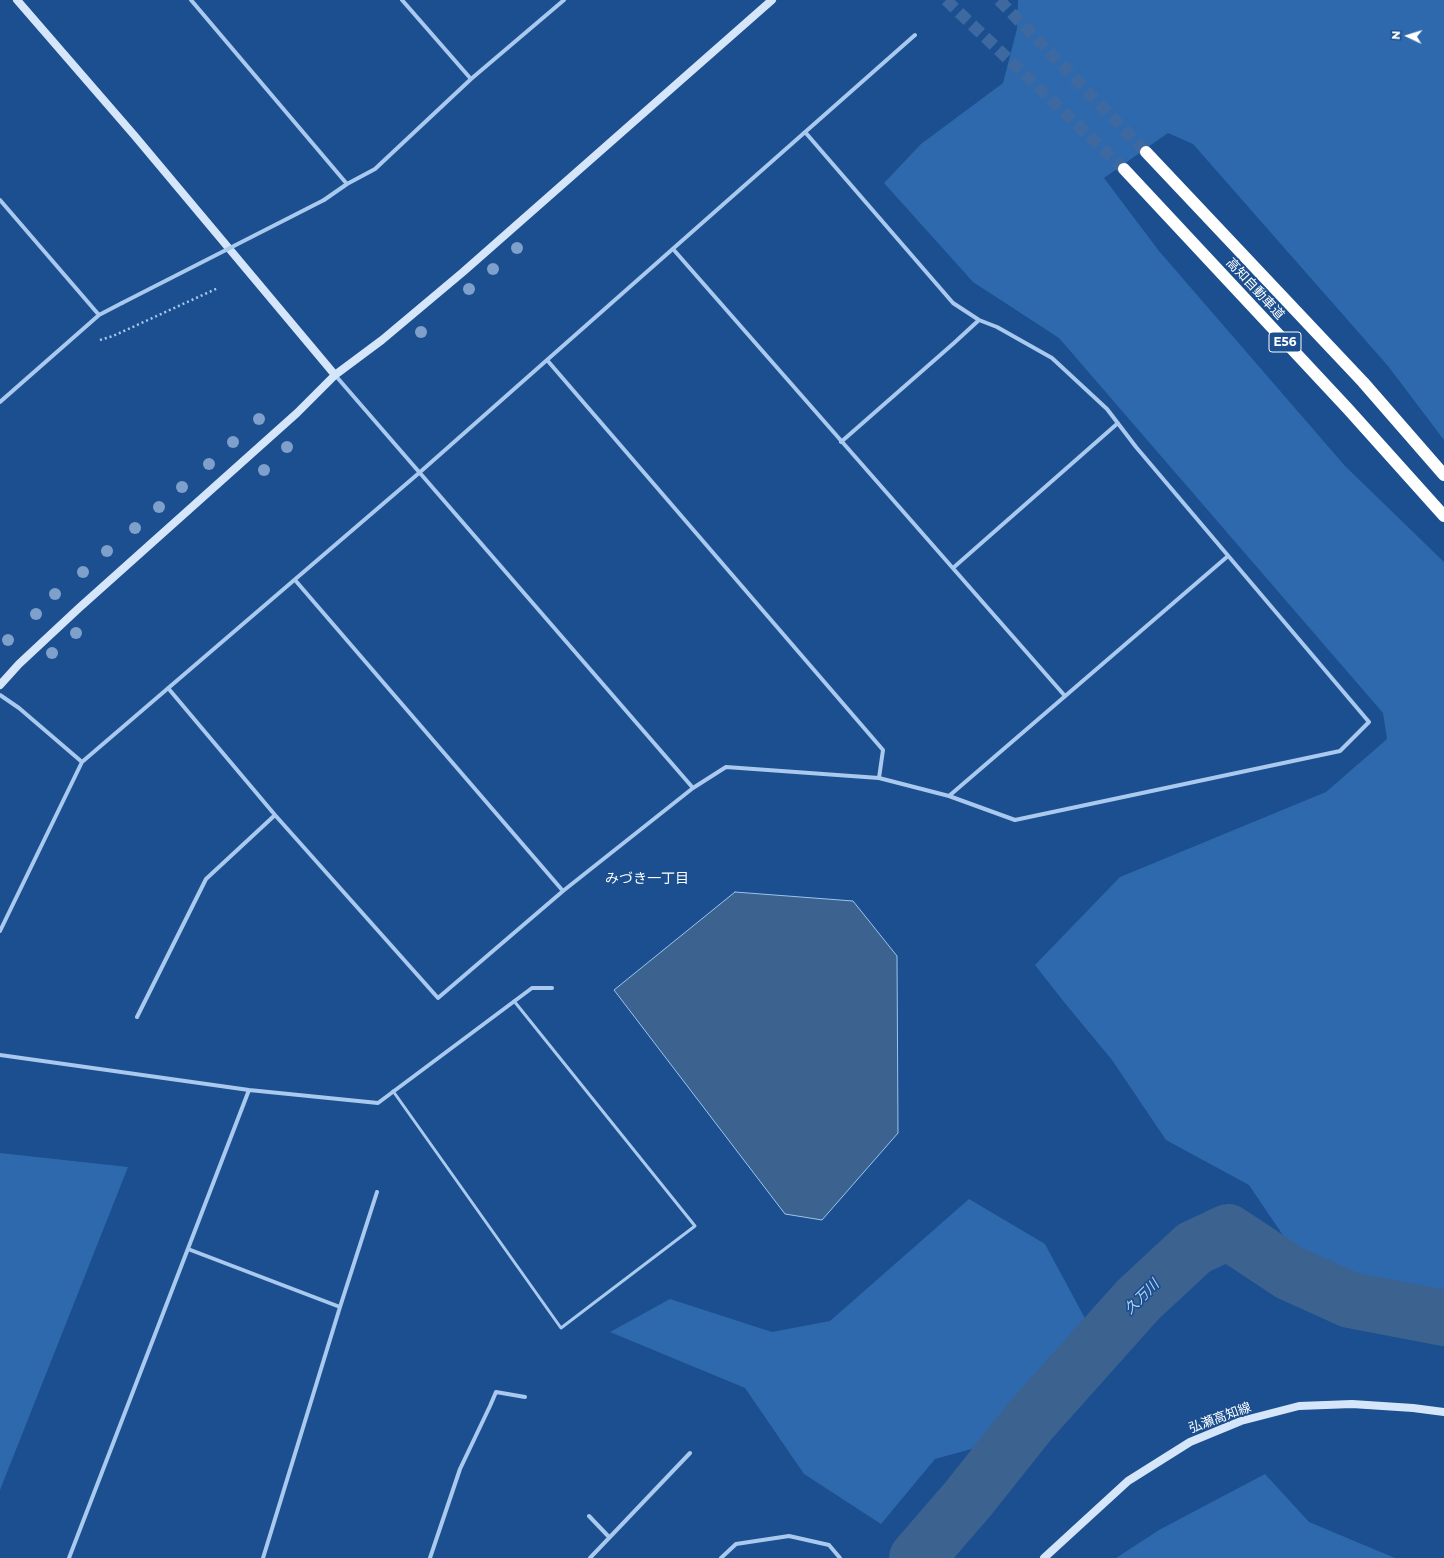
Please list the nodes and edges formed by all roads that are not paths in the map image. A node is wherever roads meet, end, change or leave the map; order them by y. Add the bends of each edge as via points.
1 (17, 0) edge
2 (191, 0) edge
3 (402, 0) edge
4 (564, 0) edge
5 (772, 0) edge
6 (915, 35) dead end
7 (471, 79) junction
8 (805, 132) junction
9 (1146, 152) tunnel mouth
10 (1124, 169) tunnel mouth
11 (348, 184) junction
12 (0, 200) edge
13 (673, 249) junction
14 (100, 316) junction
15 (978, 320) junction
16 (547, 360) junction
17 (335, 376) junction
18 (0, 402) edge
19 (1118, 423) junction
20 (842, 442) junction
21 (419, 473) junction
22 (1444, 475) edge
23 (1444, 516) edge
24 (1228, 556) junction
25 (953, 568) junction
26 (295, 580) junction
27 (0, 685) edge
28 (168, 688) junction
29 (0, 695) edge
30 (1065, 696) junction
31 (82, 762) junction
32 (879, 778) junction
33 (694, 788) junction
34 (949, 796) junction
35 (275, 815) junction
36 (564, 891) junction
37 (0, 931) edge
38 (552, 988) dead end
39 (514, 1001) junction
40 (137, 1017) dead end
41 (0, 1055) edge
42 (249, 1090) junction
43 (393, 1091) junction
44 (377, 1192) dead end
45 (188, 1249) junction
46 (340, 1306) junction
47 (526, 1397) dead end
48 (1444, 1412) edge
49 (690, 1452) dead end
50 (589, 1516) dead end
51 (609, 1538) junction
52 (69, 1558) edge
53 (263, 1558) edge
54 (430, 1558) edge
55 (590, 1558) edge
56 (721, 1558) edge
57 (840, 1558) edge
58 (1044, 1558) edge

1 - 17 street via 134,134
2 - 11 street
3 - 7 street
4 - 7 street
5 - 17 street via 463,272
6 - 8 street
7 - 11 street via 374,169
8 - 13 street
8 - 15 street via 953,303
9 - 22 highway, 高知自動車道 / E56 via 1363,382
10 - 23 highway, 高知自動車道 / E56
11 - 14 street, bridge via 324,200
12 - 14 street
13 - 16 street
13 - 20 street
14 - 18 street
15 - 19 street via 997,327 1052,358
15 - 20 street
16 - 21 street
16 - 32 street via 883,750
17 - 21 street
17 - 27 street via 79,608
19 - 24 street
19 - 25 street
20 - 25 street
21 - 26 street
21 - 33 street
24 - 30 street
24 - 34 street via 1369,722 1340,752 1015,820
25 - 30 street
26 - 28 street
26 - 36 street
28 - 31 street
28 - 35 street
29 - 31 street
30 - 34 street
31 - 37 street
32 - 33 street via 726,767
32 - 34 street
33 - 36 street
35 - 36 street via 438,998
35 - 40 street via 206,879
38 - 39 street via 532,988
39 - 43 street
39 - 43 lane via 695,1226 561,1328
41 - 42 street
42 - 43 street via 378,1103
42 - 45 street
44 - 46 street
45 - 46 street
45 - 52 street
46 - 53 street
47 - 54 street via 496,1392 460,1469
48 - 58 street, 弘瀬高知線 via 1352,1404 1299,1406 1241,1421 1190,1442 1128,1481
49 - 51 street
50 - 51 street
51 - 55 street
56 - 57 street via 736,1544 789,1536 829,1545

